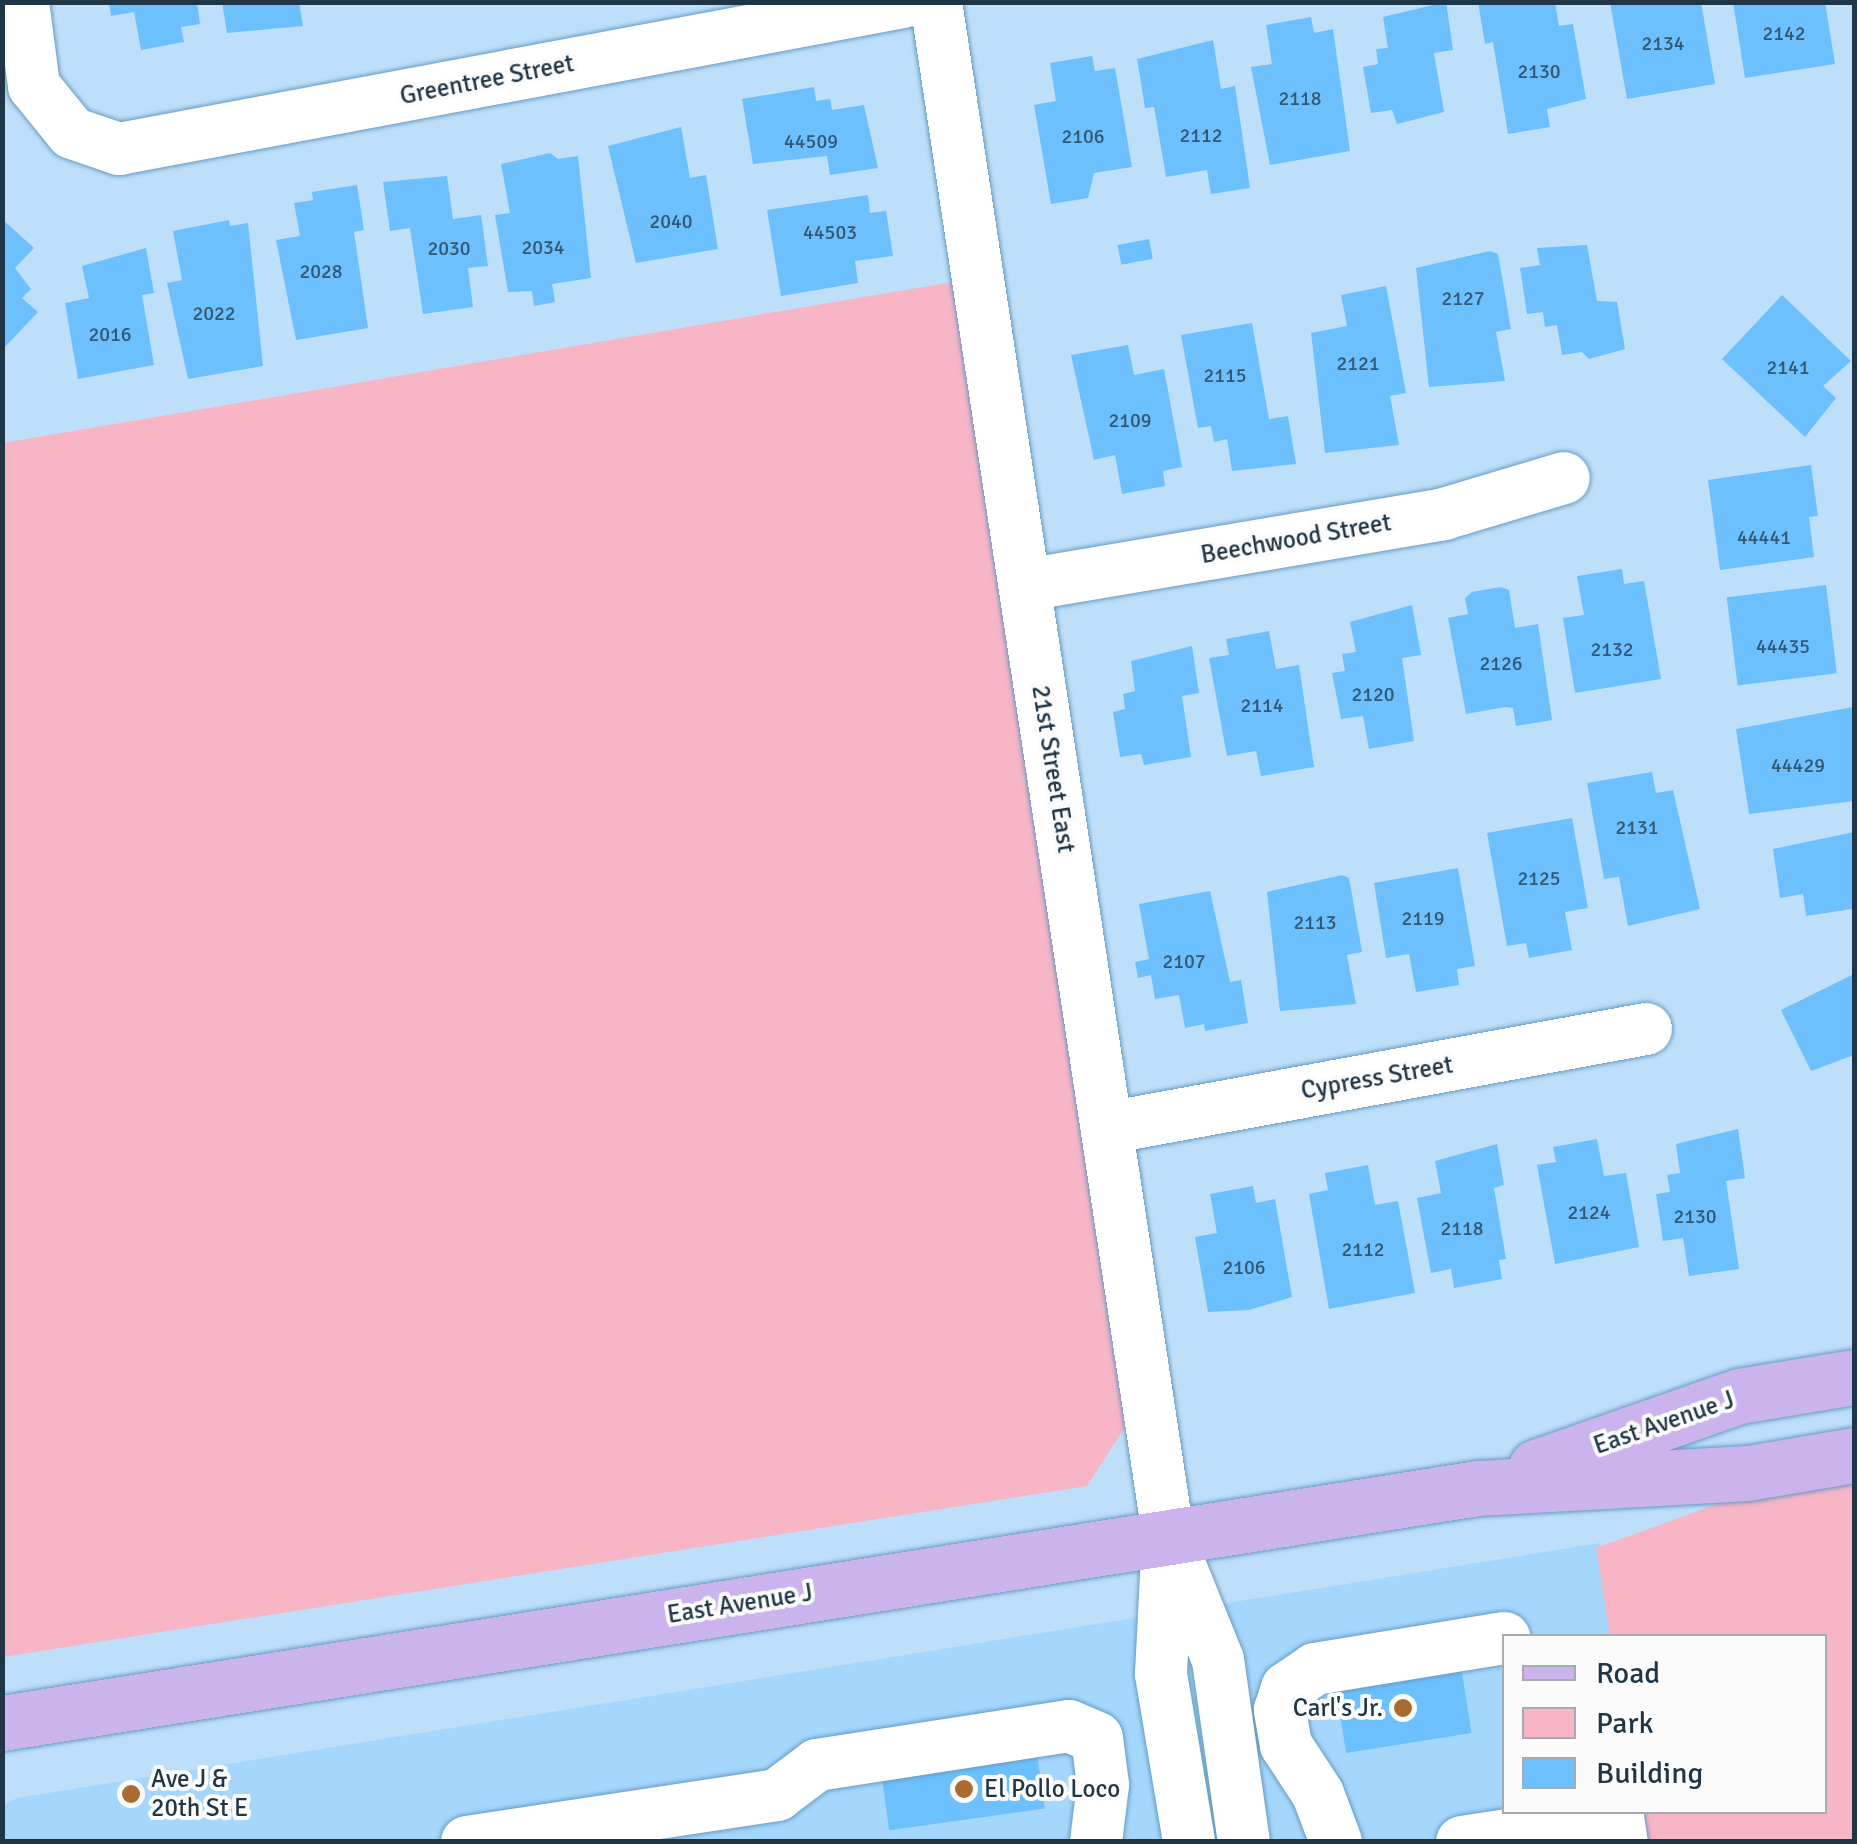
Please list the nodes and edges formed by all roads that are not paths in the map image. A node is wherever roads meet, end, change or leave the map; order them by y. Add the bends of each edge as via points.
1 (22, 2) edge
2 (903, 2) edge
3 (936, 2) edge
4 (1564, 478) dead end
5 (1025, 585) junction
6 (1646, 1029) dead end
7 (1108, 1128) junction
8 (1854, 1377) edge
9 (1854, 1455) edge
10 (1478, 1488) junction
11 (1168, 1535) junction
12 (1502, 1638) edge
13 (2, 1723) edge
14 (1609, 1824) edge
15 (467, 1842) edge
16 (1096, 1842) edge
17 (1190, 1842) edge
18 (1244, 1842) edge
19 (1336, 1842) edge
20 (1462, 1842) edge

1 - 2 street, Greentree Street via 34,86 72,133 119,149
3 - 5 street, 21st Street East
4 - 5 street, Beechwood Street via 1444,514
5 - 7 street, 21st Street East
6 - 7 street, Cypress Street
7 - 11 street, 21st Street East
8 - 10 main road, East Avenue J via 1739,1396
9 - 10 main road, East Avenue J via 1748,1473
10 - 11 main road, East Avenue J
11 - 13 main road, East Avenue J
11 - 17 street via 1161,1674
11 - 18 street via 1218,1660
12 - 19 street via 1316,1669 1287,1688 1280,1710 1286,1746 1318,1794
14 - 20 street
15 - 16 street via 778,1795 817,1765 1069,1726 1097,1738 1103,1785

